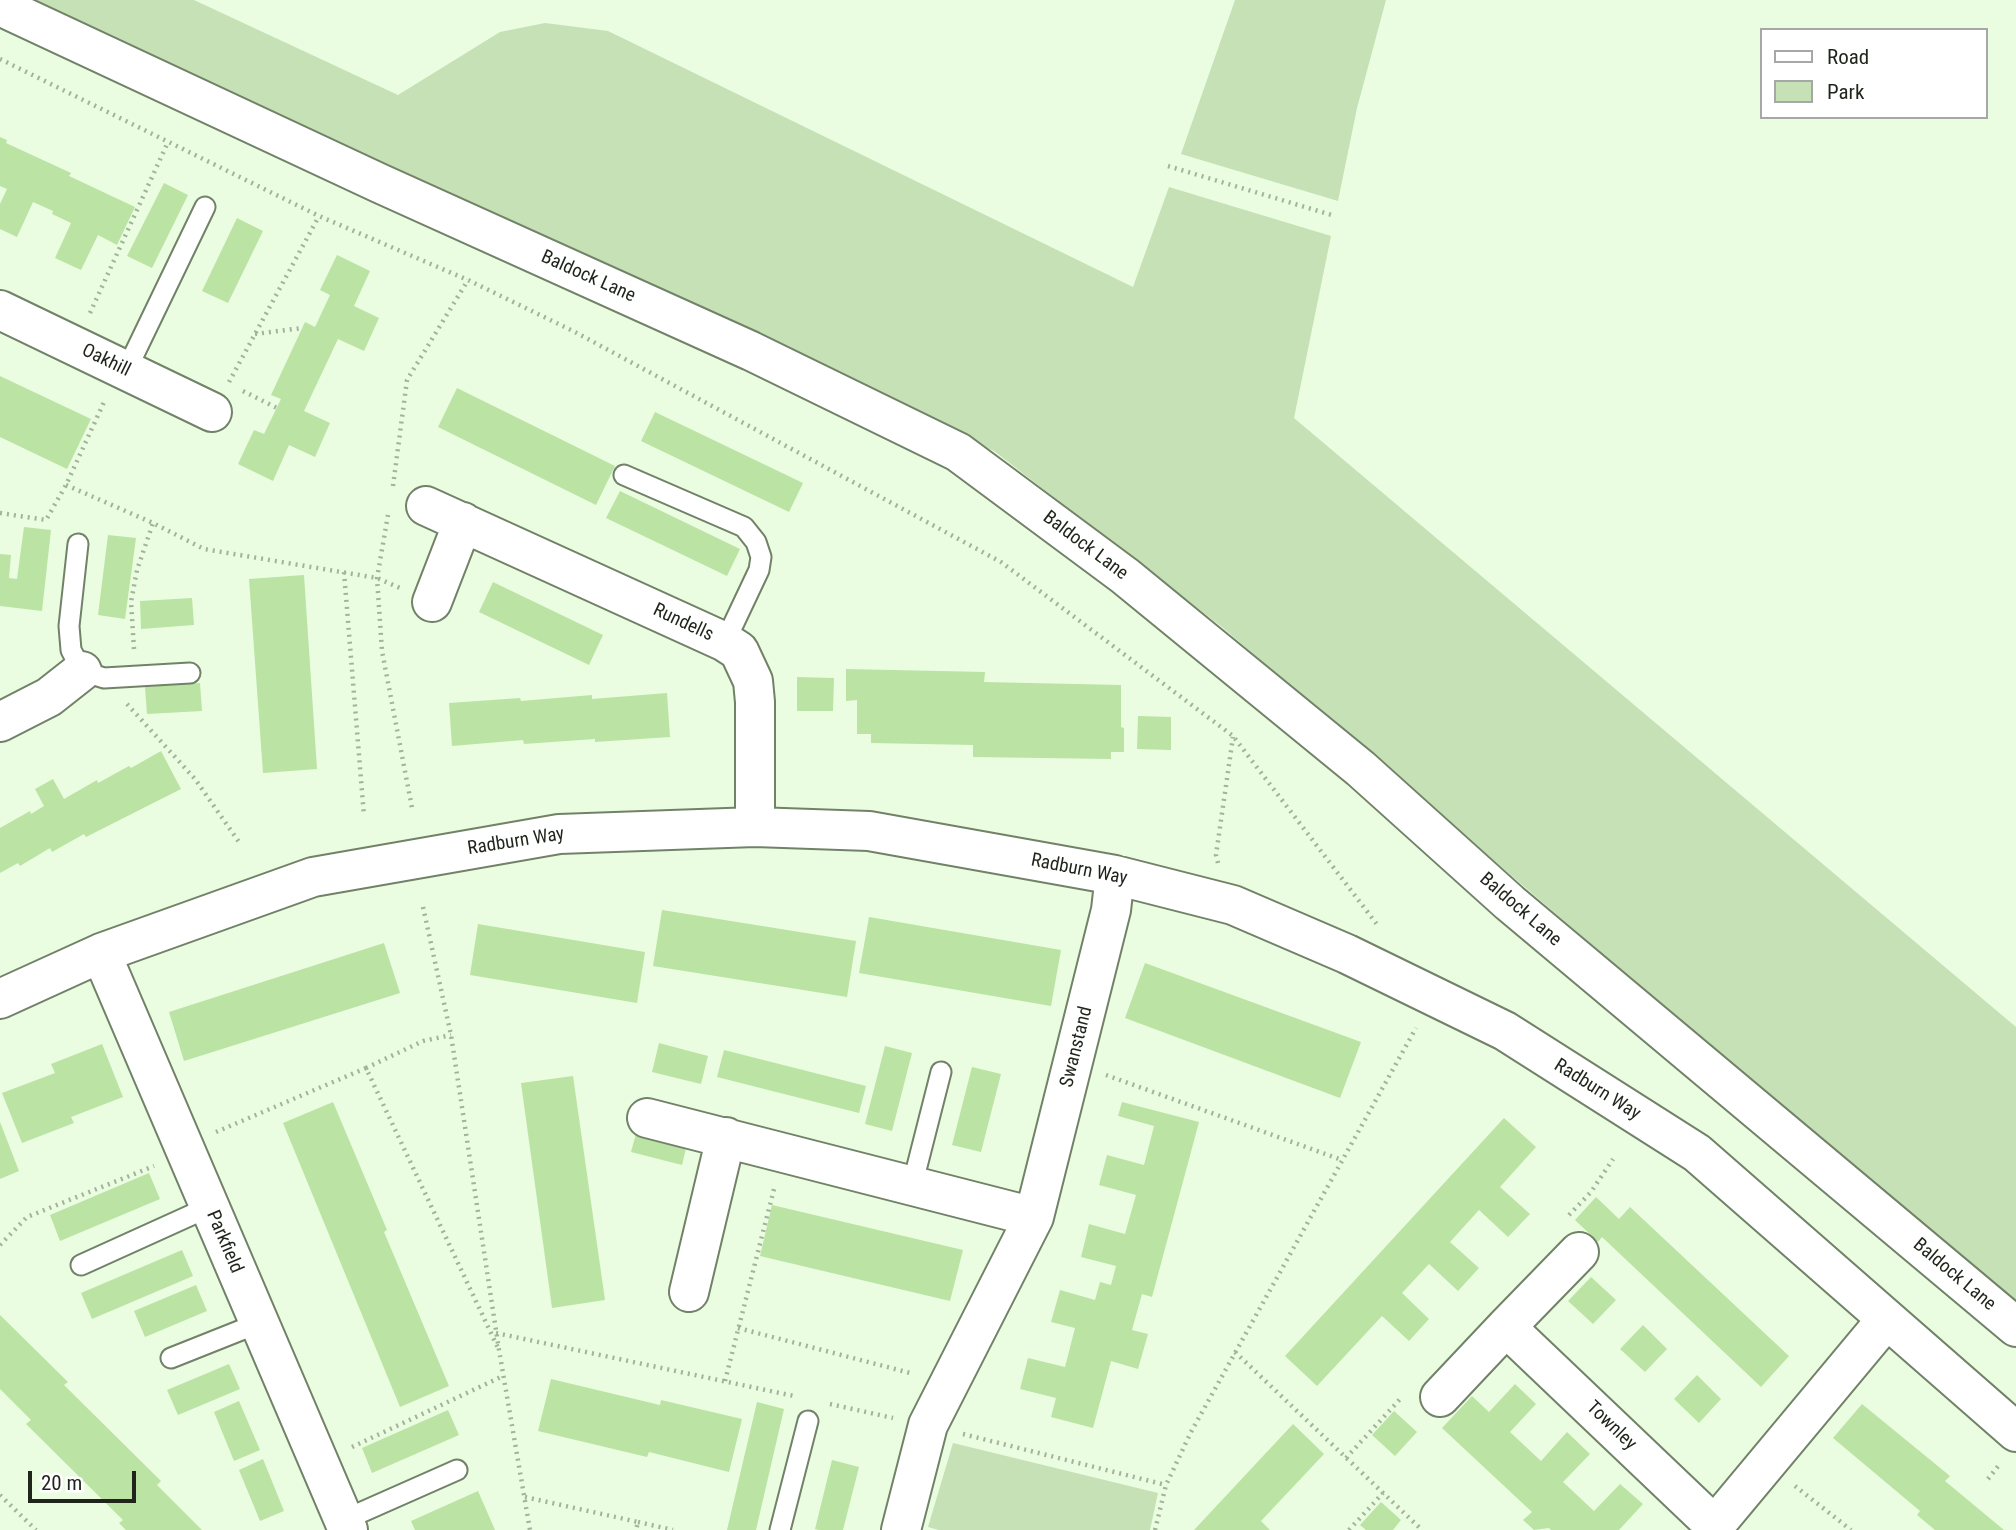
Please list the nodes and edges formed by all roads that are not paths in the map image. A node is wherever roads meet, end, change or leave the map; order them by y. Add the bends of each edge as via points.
1 (0, 6) edge
2 (205, 207) dead end
3 (0, 310) edge
4 (123, 369) junction
5 (220, 398) road end
6 (624, 475) dead end
7 (409, 502) road end
8 (463, 522) junction
9 (78, 544) dead end
10 (432, 602) road end
11 (725, 642) junction
12 (190, 673) dead end
13 (112, 675) junction
14 (0, 722) edge
15 (755, 827) junction
16 (1115, 875) junction
17 (101, 953) junction
18 (0, 999) edge
19 (941, 1072) dead end
20 (647, 1118) dead end
21 (726, 1137) junction
22 (912, 1186) junction
23 (209, 1207) junction
24 (1034, 1217) junction
25 (1578, 1252) dead end
26 (81, 1265) dead end
27 (689, 1292) dead end
28 (1886, 1320) junction
29 (259, 1323) junction
30 (1506, 1327) junction
31 (2016, 1327) edge
32 (171, 1358) dead end
33 (1440, 1397) dead end
34 (808, 1421) dead end
35 (2016, 1432) edge
36 (457, 1470) dead end
37 (346, 1525) edge
38 (1713, 1528) edge
39 (780, 1530) edge
40 (901, 1530) edge

1 - 31 street, Baldock Lane via 751,351 958,452 1125,576 1351,760 1510,903
2 - 4 lane
3 - 4 street, Oakhill
4 - 5 street, Oakhill
6 - 11 lane via 744,527 756,542 759,570
7 - 8 street, Rundells
8 - 10 street
8 - 11 street, Rundells
9 - 13 lane via 69,626 71,650
11 - 15 street, Rundells via 739,651 753,681
12 - 13 lane
13 - 14 street via 49,697
15 - 16 street, Radburn Way via 869,831
15 - 17 street, Radburn Way via 559,834 313,877
16 - 24 street, Swanstand via 1111,910
16 - 28 street, Radburn Way via 1233,905 1505,1031 1697,1153
17 - 18 street, Radburn Way
17 - 23 street, Parkfield
19 - 22 lane
20 - 21 street
21 - 22 street
21 - 27 street
22 - 24 street
23 - 26 lane
23 - 29 street, Parkfield
24 - 40 street, Swanstand via 929,1425
25 - 30 street
28 - 35 street, Radburn Way
28 - 38 street, Townley
29 - 32 lane
29 - 37 street, Parkfield
30 - 33 street
30 - 38 street, Townley
34 - 39 lane
36 - 37 lane

